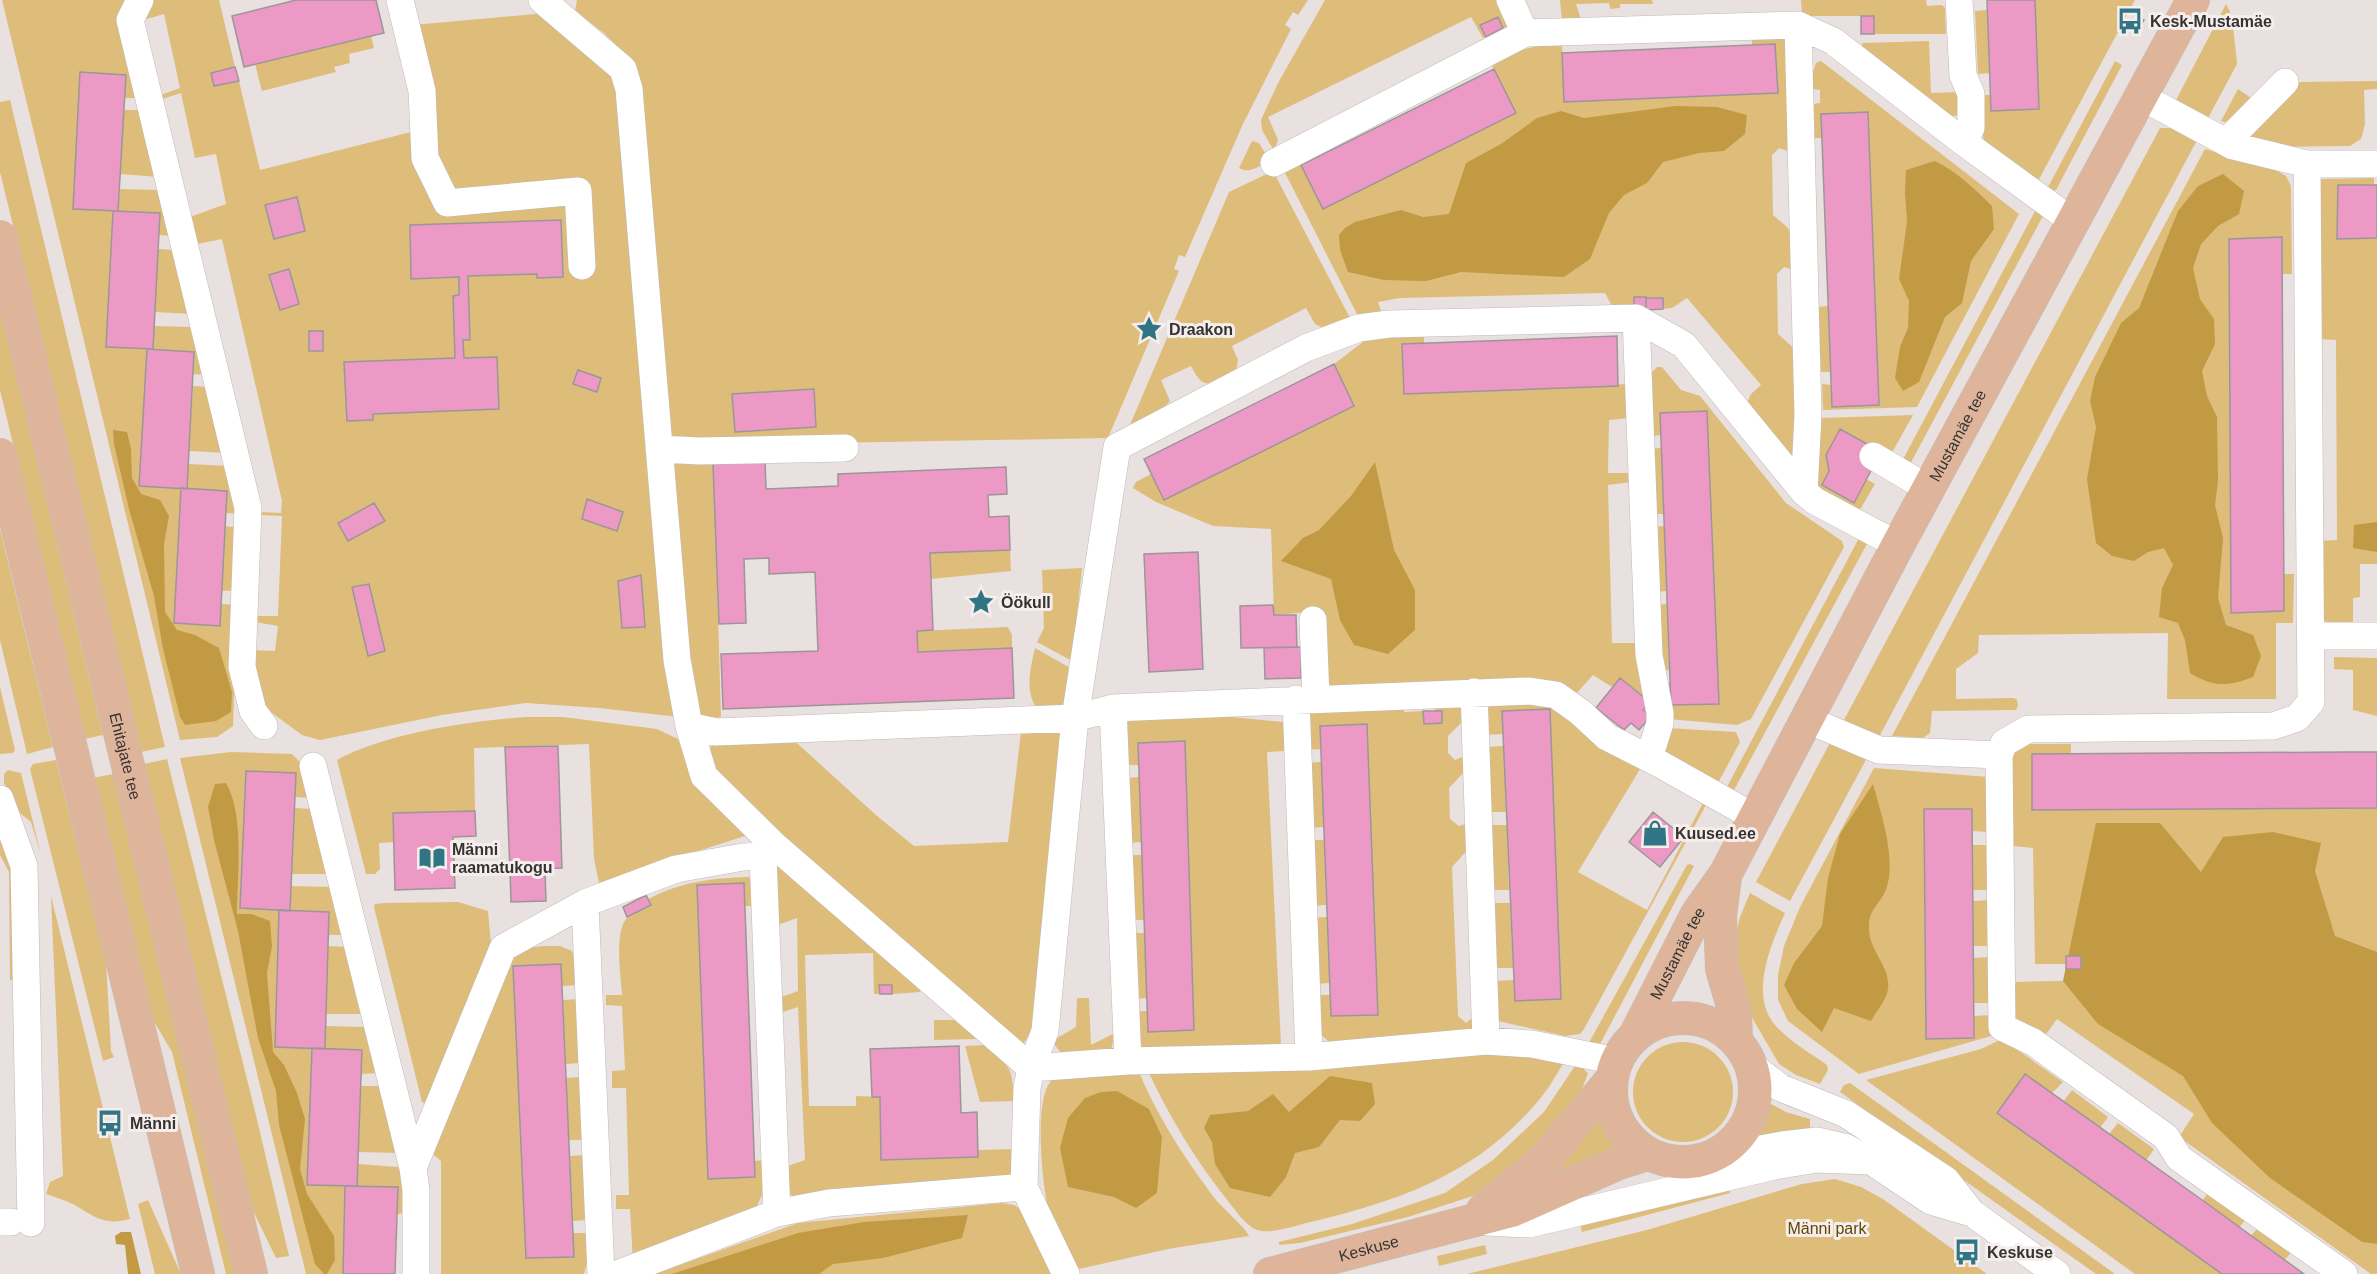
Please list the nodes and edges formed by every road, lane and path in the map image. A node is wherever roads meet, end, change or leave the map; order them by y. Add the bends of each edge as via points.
1 (140, 0) edge
2 (400, 0) edge
3 (1510, 0) edge
4 (1959, 0) edge
5 (2193, 0) edge
6 (553, 3) edge
7 (1798, 25) junction
8 (1524, 33) junction
9 (2285, 82) dead end
10 (2142, 97) junction
11 (1962, 141) junction
12 (2226, 142) junction
13 (1274, 163) dead end
14 (2307, 164) junction
15 (2377, 164) edge
16 (2072, 221) junction
17 (0, 237) edge
18 (582, 266) dead end
19 (1636, 318) junction
20 (845, 448) dead end
21 (659, 449) junction
22 (0, 455) edge
23 (1873, 456) dead end
24 (1929, 489) junction
25 (1804, 492) junction
26 (1898, 545) junction
27 (1313, 620) dead end
28 (2311, 636) junction
29 (2377, 636) edge
30 (1474, 692) junction
31 (1306, 699) junction
32 (1113, 708) junction
33 (1075, 718) junction
34 (1808, 720) junction
35 (264, 726) dead end
36 (689, 726) junction
37 (1999, 755) junction
38 (1649, 758) junction
39 (313, 766) dead end
40 (0, 800) edge
41 (1754, 817) junction
42 (769, 851) junction
43 (1726, 873) junction
44 (585, 903) junction
45 (1486, 1041) junction
46 (1743, 1052) junction
47 (1309, 1057) junction
48 (1621, 1059) junction
49 (1128, 1061) junction
50 (1031, 1068) junction
51 (1647, 1154) junction
52 (1702, 1160) junction
53 (1871, 1161) junction
54 (413, 1168) junction
55 (1024, 1187) junction
56 (777, 1213) junction
57 (1972, 1213) junction
58 (14, 1222) edge
59 (1467, 1222) junction
60 (198, 1274) edge
61 (251, 1274) edge
62 (416, 1274) edge
63 (601, 1274) edge
64 (617, 1274) edge
65 (1066, 1274) edge
66 (1270, 1274) edge
67 (2057, 1274) edge
68 (2344, 1274) edge

1 - 35 street via 130,20 248,508 242,667 253,711
2 - 18 street via 422,91 425,158 447,203 578,191
3 - 8 street
4 - 11 street via 1963,75 1971,93 1971,128
5 - 10 main road, Mustamäe tee
6 - 21 street via 623,69 629,89
7 - 8 street
7 - 11 street via 1833,41
7 - 25 street via 1808,415
8 - 13 street
9 - 12 street
10 - 12 street
10 - 16 main road, Mustamäe tee
11 - 16 street
12 - 14 street
14 - 15 street
14 - 28 street
16 - 24 main road, Mustamäe tee
17 - 61 main road, Ehitajate tee
19 - 25 street via 1684,345
19 - 33 street via 1359,328 1306,348 1117,447
19 - 38 street via 1649,655 1660,713
20 - 21 street
21 - 36 street via 677,660
22 - 60 main road
23 - 24 street
24 - 26 main road, Mustamäe tee
25 - 26 street
26 - 34 main road, Mustamäe tee
27 - 31 street
28 - 29 street
28 - 37 street via 2311,702 2297,718 2273,726 2028,729 2004,743
30 - 31 street
30 - 38 street via 1529,691 1556,695 1607,737
30 - 45 street
31 - 32 street
31 - 47 street
32 - 33 street
32 - 49 street
33 - 36 street via 716,732
33 - 50 street via 1045,1031
34 - 37 street via 1879,750
34 - 41 main road, Mustamäe tee
36 - 42 street via 704,776
37 - 68 street via 2002,1027 2033,1042 2166,1137 2179,1158
38 - 41 street
39 - 54 street
40 - 58 street via 24,866
41 - 43 main road, Mustamäe tee
42 - 44 street via 676,869
42 - 50 street
42 - 56 street
43 - 46 main road, Mustamäe tee via 1720,916 1722,969
43 - 48 main road, Mustamäe tee via 1697,914
44 - 54 street via 503,948
44 - 63 street
45 - 47 street
45 - 48 street via 1532,1044
46 - 48 main road via 1718,1027 1675,1018 1653,1024
46 - 52 main road via 1755,1088 1752,1111 1741,1133 1724,1150
46 - 57 street via 1781,1088 1846,1114 1946,1180
47 - 49 street
48 - 51 main road via 1611,1101 1617,1122
48 - 59 main road, Keskuse via 1545,1160
49 - 50 street
50 - 55 street
51 - 52 main road via 1683,1163
51 - 59 main road, Keskuse via 1619,1162 1513,1210
52 - 53 street via 1817,1141 1846,1148
53 - 57 street via 1931,1201
53 - 59 street, Keskuse via 1817,1159 1774,1166 1529,1224
54 - 62 street via 417,1190
55 - 56 street via 829,1203
55 - 65 street
56 - 64 street
57 - 67 street
59 - 66 main road, Keskuse

